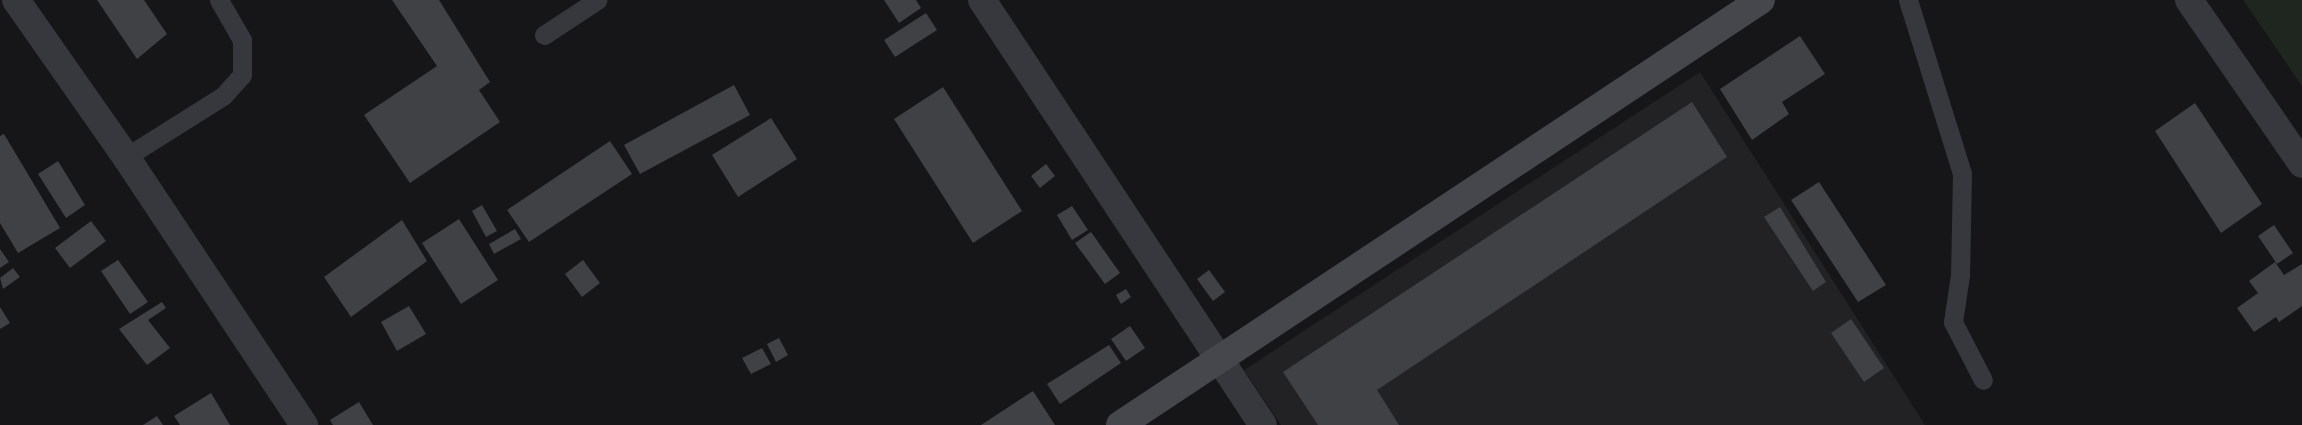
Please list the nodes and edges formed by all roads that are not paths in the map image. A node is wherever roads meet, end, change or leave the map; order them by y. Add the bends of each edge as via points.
1 (16, 0) edge
2 (218, 0) edge
3 (596, 0) edge
4 (982, 0) edge
5 (1761, 0) edge
6 (1908, 0) edge
7 (2189, 0) edge
8 (544, 36) dead end
9 (126, 157) junction
10 (2302, 164) edge
11 (1220, 359) junction
12 (1983, 380) dead end
13 (304, 425) edge
14 (1120, 425) edge
15 (1264, 425) edge

1 - 9 street
2 - 9 lane via 242,40 242,75 223,96
3 - 8 lane
4 - 11 street
5 - 11 street
6 - 12 lane via 1962,173 1960,275 1953,322
7 - 10 street
9 - 13 street
11 - 14 street
11 - 15 street

